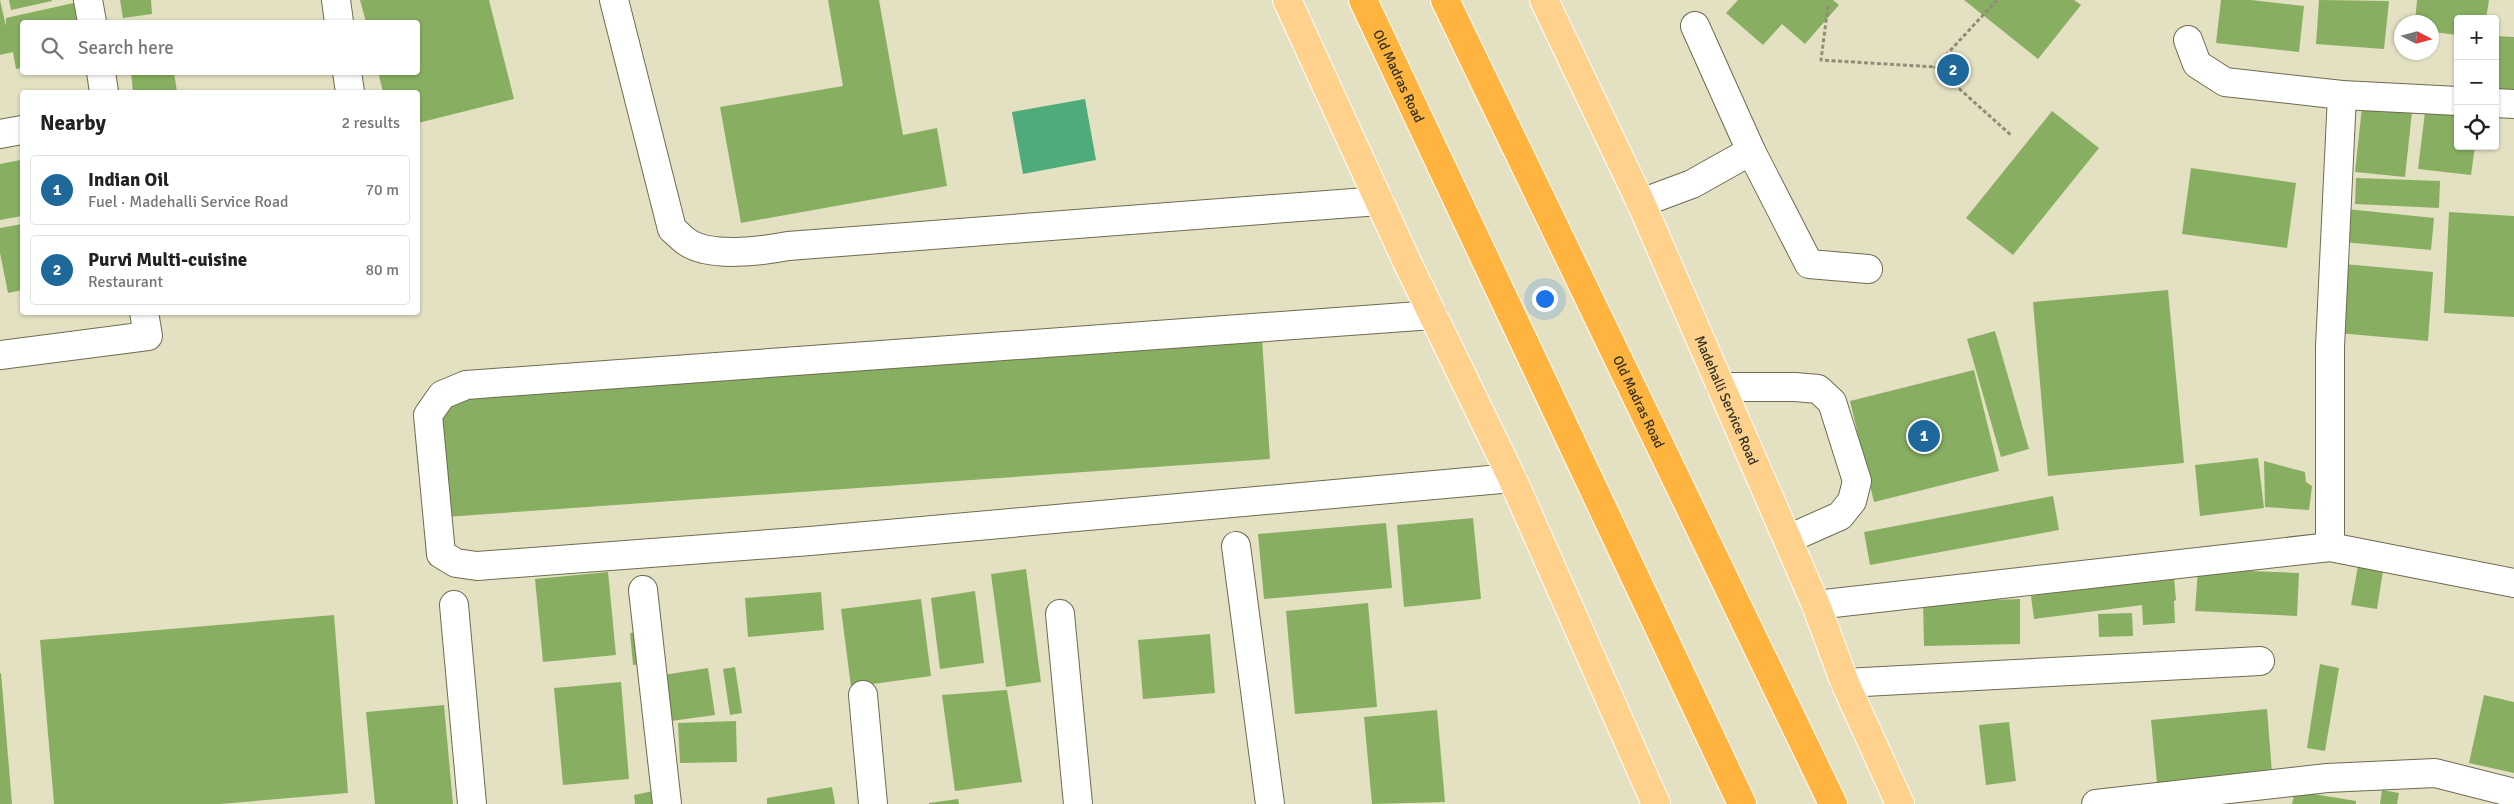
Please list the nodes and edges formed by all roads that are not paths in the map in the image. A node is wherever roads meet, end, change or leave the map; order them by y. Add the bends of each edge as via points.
1 (88, 0) edge
2 (336, 0) edge
3 (614, 0) edge
4 (1287, 0) edge
5 (1363, 0) edge
6 (1445, 0) edge
7 (1544, 0) edge
8 (92, 20) edge
9 (339, 20) edge
10 (1695, 26) dead end
11 (2188, 40) dead end
12 (101, 75) edge
13 (347, 75) edge
14 (104, 90) edge
15 (350, 90) edge
16 (2342, 95) junction
17 (2454, 101) edge
18 (2499, 103) edge
19 (2514, 104) edge
20 (20, 130) edge
21 (0, 134) edge
22 (1751, 151) junction
23 (1379, 201) junction
24 (1641, 203) junction
25 (1868, 268) dead end
26 (144, 315) edge
27 (1433, 315) junction
28 (0, 355) edge
29 (1721, 387) junction
30 (1512, 478) junction
31 (1788, 539) junction
32 (1236, 546) dead end
33 (2330, 548) junction
34 (2514, 583) edge
35 (643, 590) dead end
36 (1816, 604) junction
37 (454, 605) dead end
38 (1060, 614) dead end
39 (2260, 661) dead end
40 (1845, 683) junction
41 (863, 695) dead end
42 (2514, 793) edge
43 (1830, 803) edge
44 (472, 804) edge
45 (667, 804) edge
46 (873, 804) edge
47 (1078, 804) edge
48 (1270, 804) edge
49 (1656, 804) edge
50 (1742, 804) edge
51 (1900, 804) edge
52 (2096, 804) edge

1 - 8 street
2 - 9 street
3 - 23 street via 672,229 688,244 710,250 761,251 788,246
4 - 23 main road
5 - 50 highway, Old Madras Road
6 - 43 highway, Old Madras Road
7 - 24 main road, Madehalli Service Road
10 - 22 street
11 - 16 street via 2198,64 2225,82
12 - 14 street
13 - 15 street
16 - 17 street
16 - 33 street via 2330,347
18 - 19 street
20 - 21 street
22 - 24 street via 1692,184
22 - 25 street via 1809,264
23 - 27 main road
24 - 29 main road, Madehalli Service Road
26 - 28 street via 148,336
27 - 30 main road
27 - 30 street via 466,385 442,395 428,415 440,554 456,562 477,566 810,541
29 - 31 main road, Madehalli Service Road
29 - 31 street via 1818,389 1832,402 1856,481 1852,501 1840,516
30 - 49 main road
31 - 36 main road, Madehalli Service Road
32 - 48 street
33 - 34 street
33 - 36 street
35 - 45 street
36 - 40 main road, Madehalli Service Road
37 - 44 street
38 - 47 street
39 - 40 street
40 - 51 main road, Madehalli Service Road
41 - 46 street
42 - 52 street via 2435,773 2327,778

